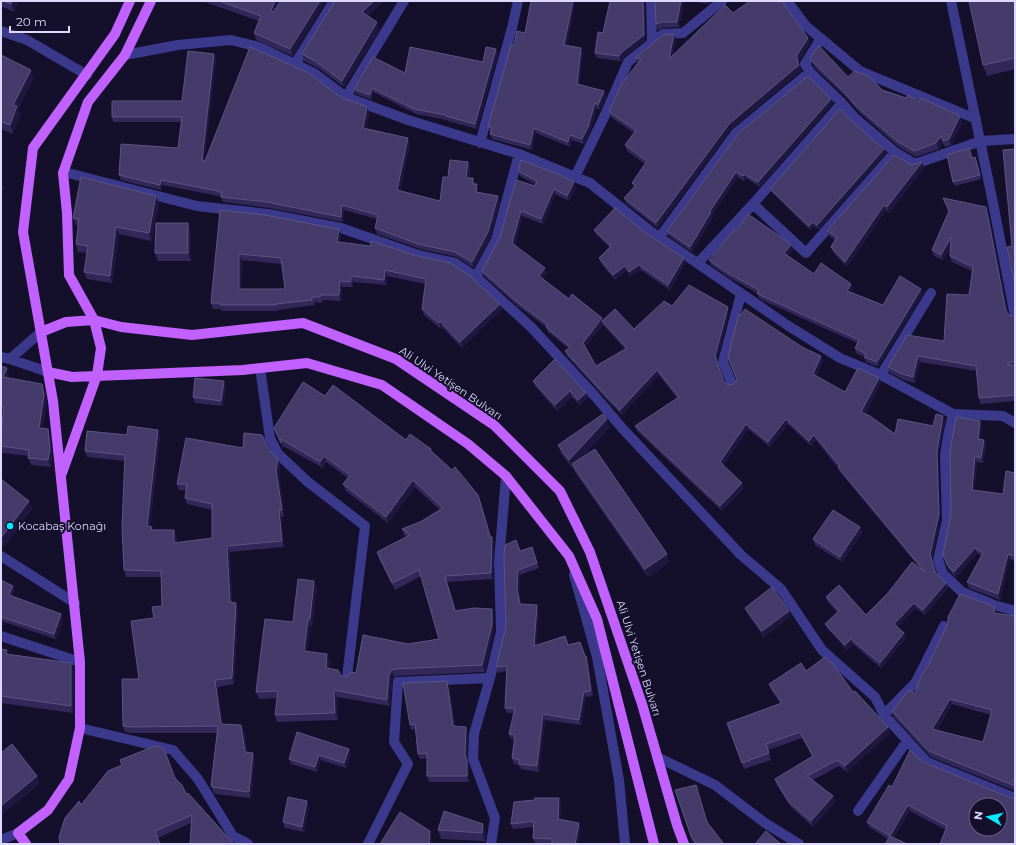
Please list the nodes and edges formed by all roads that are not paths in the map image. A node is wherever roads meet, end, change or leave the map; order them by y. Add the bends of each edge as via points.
1 (130, 1) edge
2 (151, 1) edge
3 (334, 1) edge
4 (404, 1) edge
5 (518, 1) edge
6 (651, 1) edge
7 (722, 1) edge
8 (787, 1) edge
9 (951, 1) edge
10 (1, 31) edge
11 (821, 38) junction
12 (652, 42) junction
13 (125, 55) junction
14 (295, 64) junction
15 (810, 72) junction
16 (87, 75) junction
17 (346, 97) junction
18 (842, 103) junction
19 (976, 119) junction
20 (1015, 139) edge
21 (981, 141) junction
22 (480, 143) junction
23 (895, 152) junction
24 (519, 154) junction
25 (64, 172) junction
26 (575, 177) junction
27 (753, 204) junction
28 (660, 237) junction
29 (698, 263) junction
30 (1011, 271) edge
31 (476, 277) junction
32 (931, 293) dead end
33 (741, 294) junction
34 (1015, 316) edge
35 (94, 320) junction
36 (41, 332) junction
37 (6, 358) edge
38 (260, 368) junction
39 (48, 372) junction
40 (97, 375) junction
41 (881, 375) junction
42 (732, 384) edge
43 (953, 414) junction
44 (1015, 422) edge
45 (61, 475) junction
46 (506, 476) junction
47 (1, 556) edge
48 (569, 556) junction
49 (75, 603) junction
50 (1015, 611) edge
51 (944, 626) dead end
52 (1, 636) edge
53 (80, 662) junction
54 (347, 677) edge
55 (490, 678) junction
56 (884, 715) junction
57 (80, 728) junction
58 (907, 741) junction
59 (657, 757) junction
60 (1015, 798) edge
61 (858, 811) dead end
62 (18, 833) junction
63 (1, 840) edge
64 (26, 844) edge
65 (248, 844) edge
66 (368, 844) edge
67 (491, 844) edge
68 (625, 844) edge
69 (654, 844) edge
70 (684, 844) edge
71 (799, 844) edge

1 - 16 main road via 115,34
2 - 13 main road
3 - 14 street
4 - 17 street
5 - 22 street
6 - 12 street
7 - 12 street via 683,33 663,34
8 - 11 street via 806,26
9 - 19 street
10 - 16 street via 27,40
11 - 15 street via 805,64
11 - 19 street via 860,70
12 - 26 street via 628,62
13 - 14 street via 178,45 231,40 259,48
13 - 25 main road via 88,102
14 - 17 street via 314,73
15 - 18 street
15 - 28 street via 736,134
16 - 36 main road via 33,148 23,232
17 - 22 street
18 - 23 street
18 - 27 street
19 - 21 street
20 - 21 street
21 - 23 street via 915,164
21 - 30 street
22 - 24 street
23 - 27 street via 806,253
24 - 26 street
24 - 31 street via 496,240
25 - 31 street via 197,206 268,214 341,228 418,255 455,263
25 - 35 main road via 69,275
26 - 28 street via 590,184
27 - 29 street
28 - 29 street
29 - 33 street
30 - 34 street
31 - 56 street via 531,327 741,555 781,589 822,650 875,697
32 - 41 street
33 - 41 street via 840,358
33 - 42 street via 723,362
35 - 36 main road via 66,322
35 - 40 main road via 101,348
35 - 59 main road, Ali Ulvi Yetişen Bulvarı via 121,327 192,335 303,323 396,358 494,425 560,491 590,552 642,704
36 - 37 street
36 - 39 main road
37 - 39 street
38 - 40 main road
38 - 46 main road via 307,363 382,385 468,444
38 - 54 street via 270,438 278,454 308,482 365,526
39 - 40 main road via 72,377
39 - 45 main road
40 - 45 main road
41 - 43 street
43 - 44 street via 1002,416
43 - 50 street via 945,456 947,520 938,560 943,574 962,592
45 - 49 main road
46 - 48 main road
46 - 55 street via 499,561 501,632
47 - 49 street
48 - 68 street via 597,657 618,780
48 - 69 main road via 597,619
49 - 53 main road
51 - 56 street via 916,682
52 - 53 street
53 - 57 main road
55 - 66 street via 398,682 394,742 408,764
55 - 67 street via 474,734 473,759 495,818
56 - 58 street
57 - 62 main road via 69,779 48,810
57 - 65 street via 173,750 198,779 233,836
58 - 60 street via 927,762
58 - 61 street
59 - 70 main road, Ali Ulvi Yetişen Bulvarı
59 - 71 street via 715,785 765,823
62 - 63 street
62 - 64 main road

